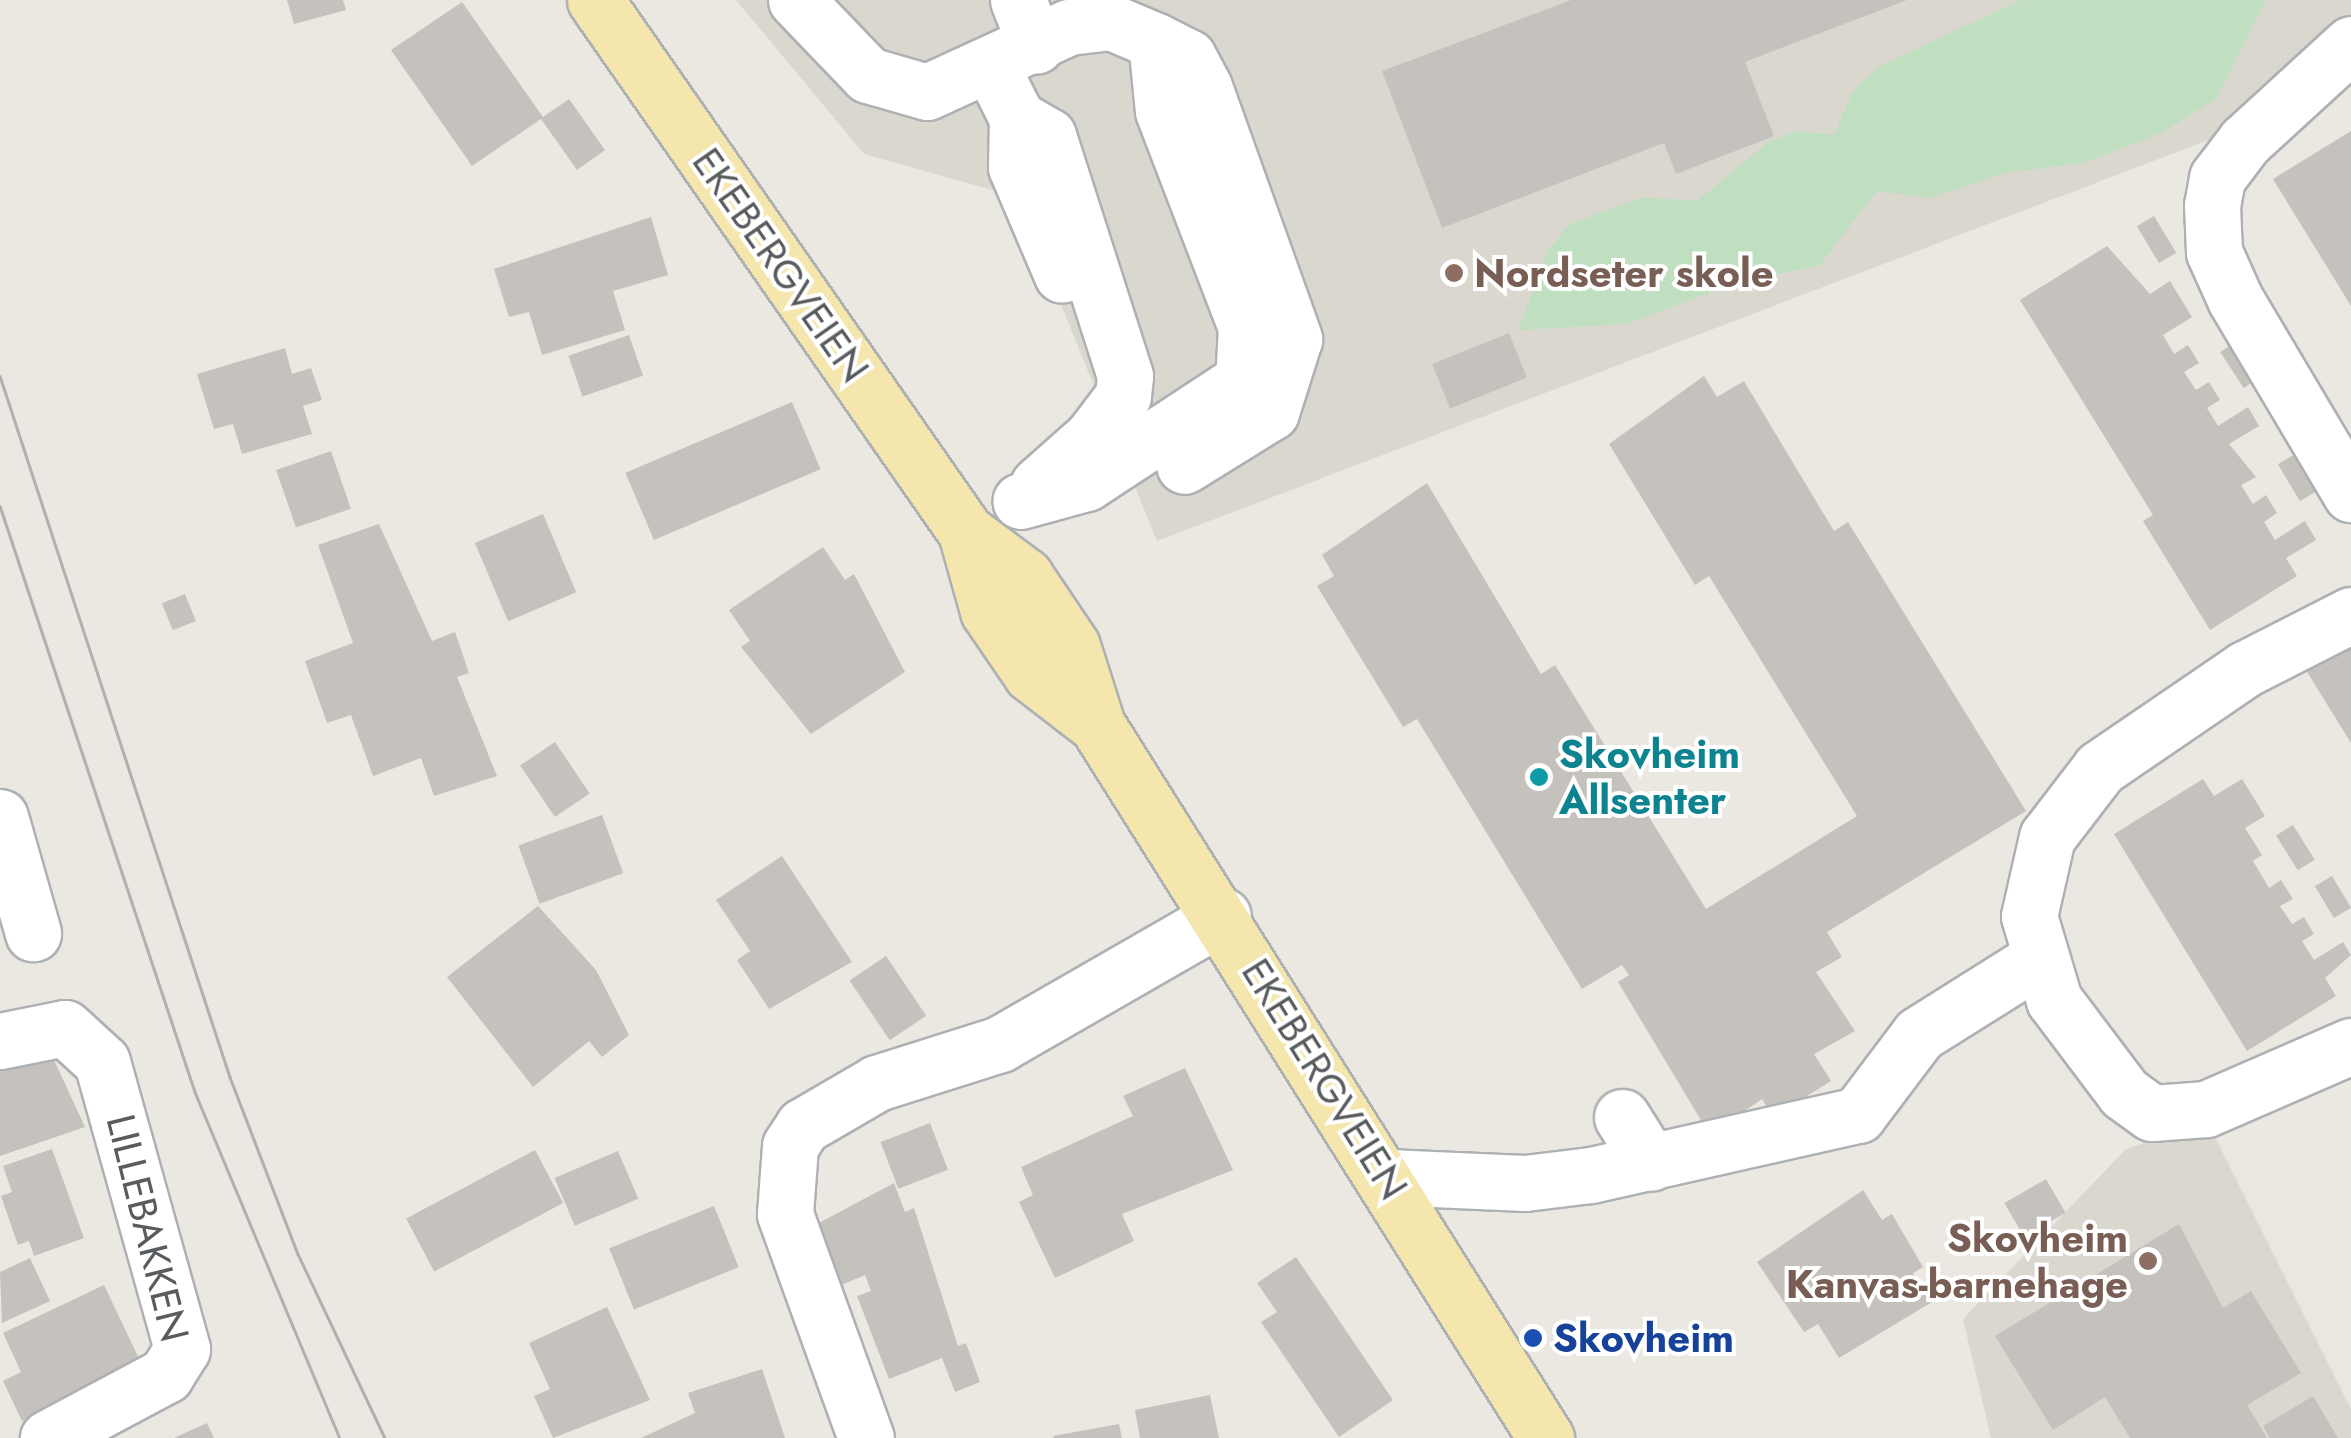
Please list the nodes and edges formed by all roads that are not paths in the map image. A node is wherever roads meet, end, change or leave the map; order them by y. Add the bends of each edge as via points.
1 (595, 0) edge
2 (796, 0) edge
3 (1015, 38) edge
4 (2351, 44) edge
5 (2351, 494) edge
6 (1020, 502) junction
7 (966, 532) junction
8 (2351, 614) edge
9 (0, 817) edge
10 (1223, 916) junction
11 (33, 933) dead end
12 (2037, 960) junction
13 (0, 1041) edge
14 (2351, 1046) edge
15 (1622, 1117) dead end
16 (1651, 1163) junction
17 (1386, 1177) junction
18 (48, 1438) edge
19 (866, 1438) edge
20 (1546, 1438) edge

1 - 7 main road, EKEBERGVEIEN
2 - 3 lane via 868,76 927,92
3 - 6 lane via 1017,118 1048,136 1122,360 1123,396
3 - 6 lane via 1111,22 1156,41 1158,91 1248,352 1242,380 1224,400 1112,468
4 - 5 lane via 2245,142 2217,178 2212,205 2214,252 2235,299
6 - 7 lane
7 - 10 main road, EKEBERGVEIEN via 1025,576 1052,616 1072,646 1097,725
8 - 12 lane via 2245,668 2100,768 2067,803 2033,873
9 - 11 lane
10 - 17 main road, EKEBERGVEIEN
10 - 19 lane via 1000,1044 876,1083 803,1126 790,1146 785,1214
12 - 14 lane via 2054,1000 2124,1092 2152,1113 2206,1109
12 - 16 lane via 1919,1034 1858,1115
13 - 18 lane, LILLEBAKKEN via 66,1028 102,1062 182,1349 166,1375
15 - 16 lane
16 - 17 lane via 1525,1183
17 - 20 main road, EKEBERGVEIEN

